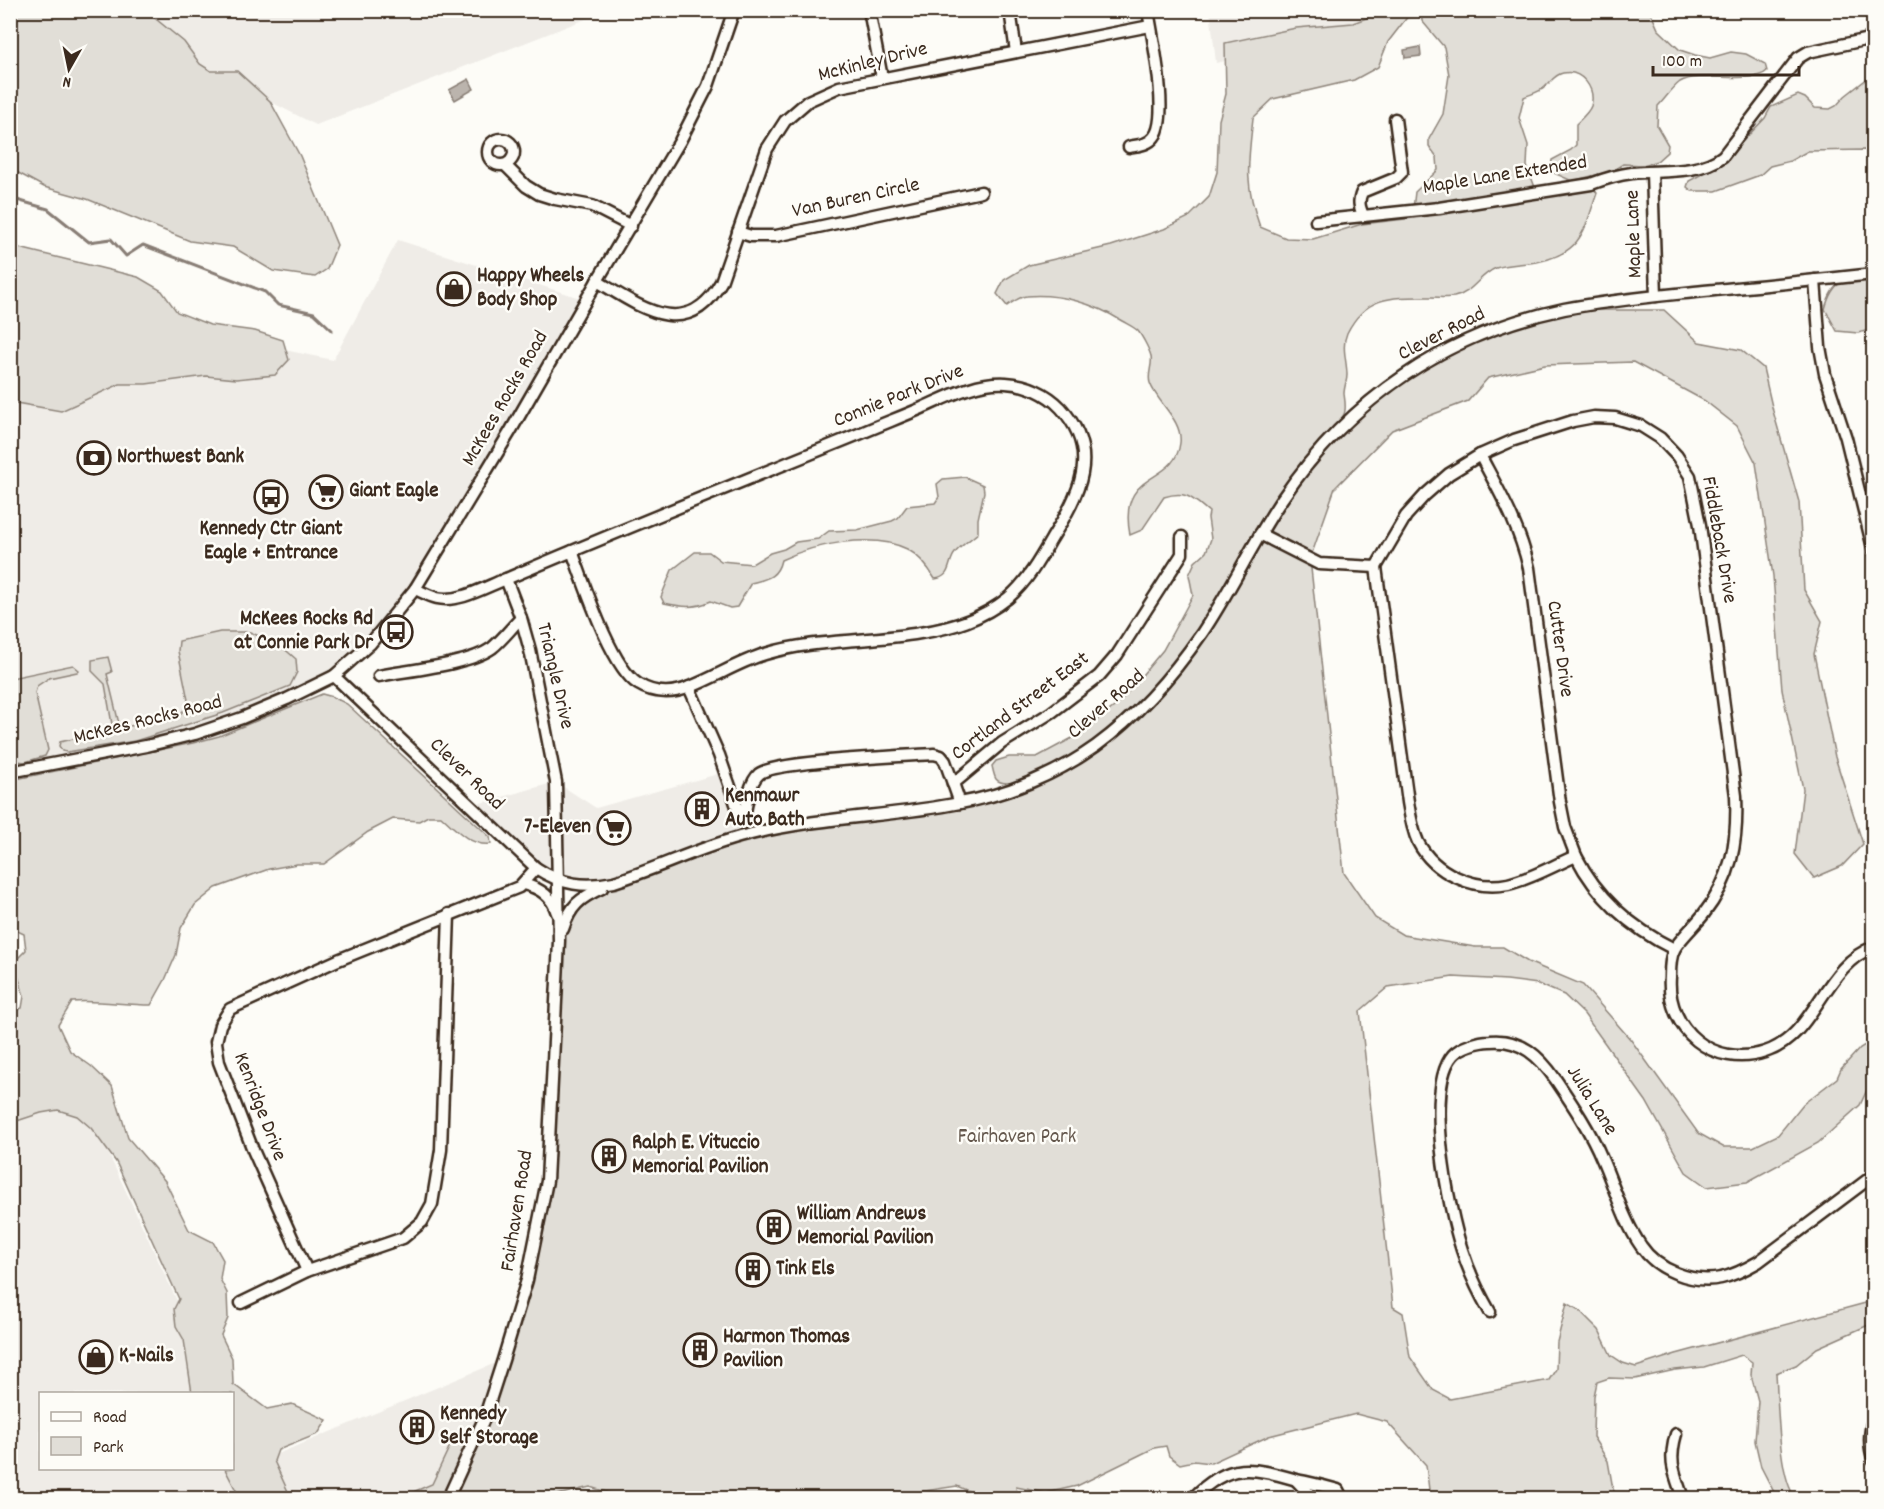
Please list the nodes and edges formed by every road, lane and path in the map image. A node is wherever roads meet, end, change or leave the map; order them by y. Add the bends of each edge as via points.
1 (734, 10) edge
2 (869, 10) edge
3 (1010, 10) edge
4 (1148, 10) edge
5 (1150, 26) junction
6 (1874, 38) edge
7 (1016, 52) junction
8 (882, 78) junction
9 (1395, 119) dead end
10 (1129, 147) dead end
11 (506, 165) dead end
12 (1652, 172) junction
13 (981, 192) dead end
14 (1363, 215) junction
15 (1316, 221) dead end
16 (630, 226) junction
17 (738, 232) junction
18 (1874, 274) edge
19 (1815, 280) junction
20 (597, 281) junction
21 (1656, 296) junction
22 (1480, 455) junction
23 (1260, 534) junction
24 (1182, 537) dead end
25 (572, 551) junction
26 (1874, 552) edge
27 (1376, 567) junction
28 (506, 579) junction
29 (415, 589) junction
30 (521, 618) junction
31 (1874, 662) edge
32 (334, 676) junction
33 (379, 676) dead end
34 (1874, 681) edge
35 (689, 687) junction
36 (10, 772) edge
37 (953, 784) junction
38 (960, 803) junction
39 (742, 823) junction
40 (746, 835) junction
41 (1576, 855) junction
42 (536, 868) junction
43 (559, 880) junction
44 (614, 882) junction
45 (523, 884) junction
46 (449, 914) junction
47 (560, 924) junction
48 (559, 941) junction
49 (1874, 947) edge
50 (1674, 949) junction
51 (1874, 1175) edge
52 (307, 1271) junction
53 (241, 1303) dead end
54 (1490, 1312) dead end
55 (1874, 1418) edge
56 (1676, 1434) dead end
57 (1874, 1460) edge
58 (1296, 1480) junction
59 (448, 1498) edge
60 (1193, 1498) edge
61 (1314, 1498) edge
62 (1342, 1498) edge
63 (1683, 1498) edge

1 - 16 street, McKees Rocks Road via 708,86
2 - 8 street
3 - 7 street
4 - 5 street
5 - 7 street, McKinley Drive
5 - 10 street via 1161,122 1156,136 1148,143
6 - 12 street, Maple Lane Extended via 1808,52 1798,58 1713,164
7 - 8 street, McKinley Drive
8 - 17 street, McKinley Drive via 825,92 785,121 767,148
9 - 14 street, Maple Lane Extended via 1402,172 1362,192 1359,207
11 - 16 street via 539,194 592,206
12 - 14 street, Maple Lane Extended via 1439,208
12 - 21 street, Maple Lane
13 - 17 street, Van Buren Circle via 776,236
14 - 15 street, Maple Lane Extended
16 - 20 street, McKees Rocks Road
17 - 20 street, McKinley Drive via 715,293 694,310 666,315 651,312
18 - 19 street, Clever Road
19 - 21 street, Clever Road
19 - 26 street via 1825,374 1846,438
20 - 29 street, McKees Rocks Road
21 - 23 street, Clever Road via 1531,317 1452,348 1408,372 1357,410 1328,439 1292,484
22 - 27 street, Fiddleback Drive via 1425,495 1406,516
22 - 41 street, Cutter Drive via 1524,544 1560,802
22 - 50 street, Fiddleback Drive via 1573,421 1615,418 1641,426 1659,438 1690,476 1700,525 1737,821 1735,848 1721,887
23 - 27 street via 1319,564
23 - 38 street, Clever Road via 1202,633 1146,703 1096,746 1061,767 1025,784
24 - 37 street, Cortland Street East via 1182,554 1117,655 1099,676 1002,743
25 - 28 street, Connie Park Drive
25 - 35 street, Connie Park Drive via 610,647 625,674 648,689 662,692
25 - 35 street, Connie Park Drive via 985,384 1019,384 1040,392 1072,421 1083,458 1074,502 1026,579 986,613 936,630 828,642 766,654
27 - 41 street via 1411,822 1419,843 1434,862 1452,875 1488,886 1526,878
28 - 29 street via 458,598 435,598
28 - 30 street, Triangle Drive
29 - 32 street, McKees Rocks Road via 370,644
30 - 33 street via 490,649 478,655
30 - 43 street, Triangle Drive via 556,782
31 - 34 street
32 - 36 street, McKees Rocks Road via 243,718 195,734
32 - 42 street, Clever Road
35 - 39 street via 719,755
37 - 38 street
37 - 39 street via 945,761 934,754 776,768 759,774 755,780
38 - 40 street, Clever Road via 818,821
39 - 40 street
40 - 44 street, Clever Road
41 - 50 street via 1607,903 1633,926
42 - 43 street, Clever Road
42 - 45 street, Kenridge Drive
43 - 44 street, Clever Road via 585,886
43 - 47 street, Fairhaven Road
44 - 48 street via 577,902 567,916
45 - 46 street, Kenridge Drive
45 - 47 street via 548,896
46 - 52 street via 441,1150 432,1204 422,1221 403,1238
46 - 52 street, Kenridge Drive via 230,1010 220,1025 216,1042 219,1062
47 - 48 street, Fairhaven Road
48 - 59 street, Fairhaven Road via 547,1182 539,1223 498,1378
49 - 50 street via 1843,967 1801,1025 1779,1046 1751,1056 1723,1054 1696,1041 1678,1021 1669,984
51 - 54 street, Julia Lane via 1739,1273 1719,1279 1686,1276 1668,1270 1641,1246 1601,1156 1568,1097 1537,1056 1507,1040 1468,1046 1454,1054 1445,1068 1440,1127 1446,1183 1462,1250
52 - 53 street
55 - 57 street via 1869,1435
56 - 63 street via 1671,1464
58 - 60 street via 1273,1472 1239,1470 1222,1475
58 - 61 street
58 - 62 street via 1338,1490

